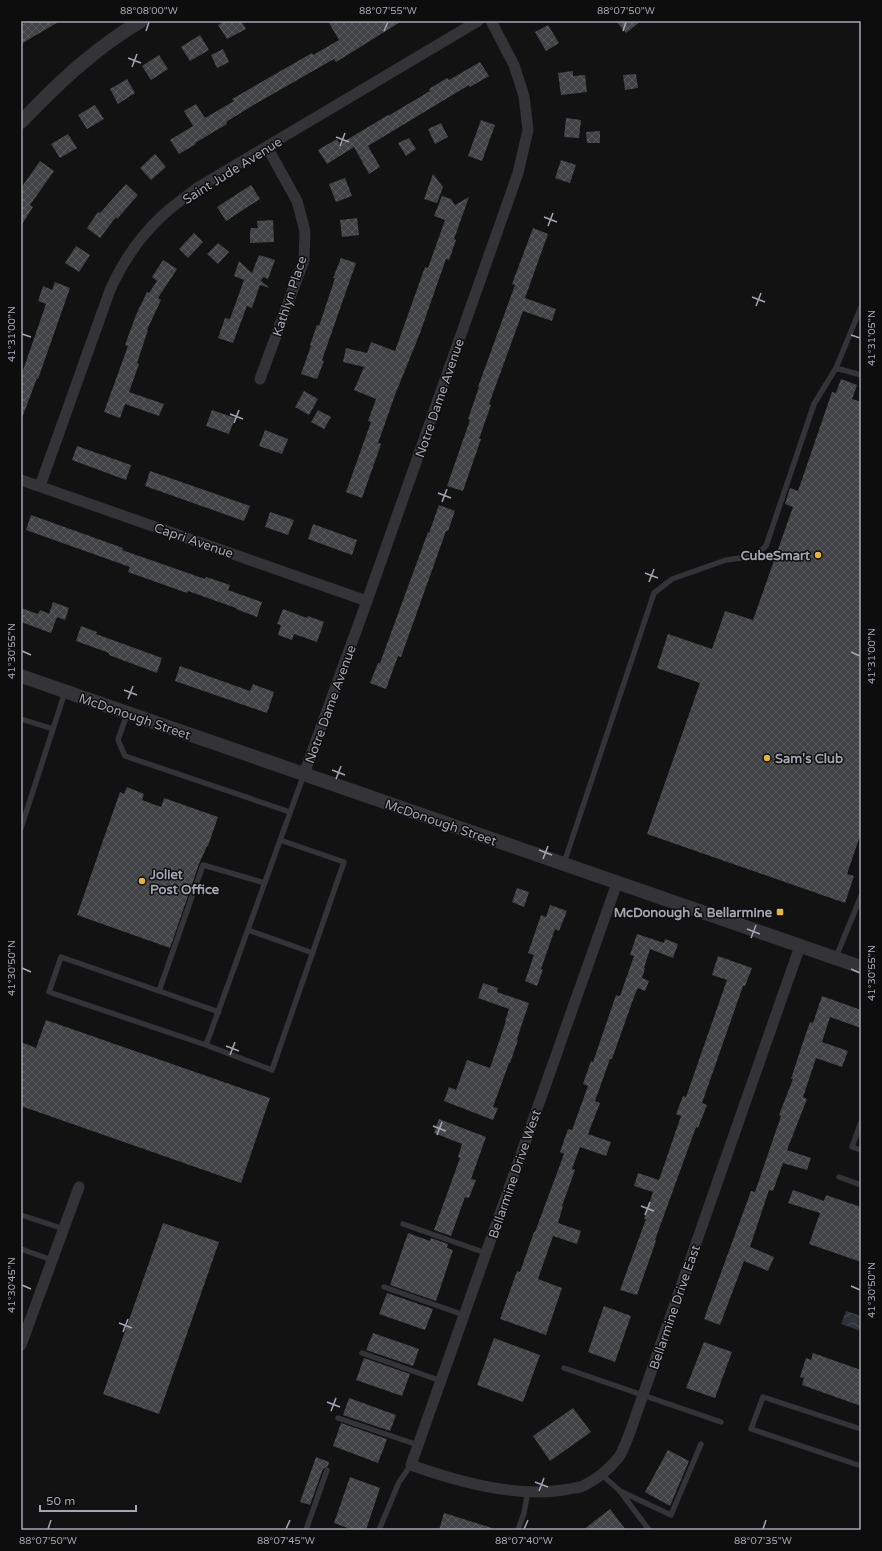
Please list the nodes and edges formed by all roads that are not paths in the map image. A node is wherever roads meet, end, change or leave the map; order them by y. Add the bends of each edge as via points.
1 (141, 21) edge
2 (478, 21) edge
3 (491, 21) edge
4 (125, 25) edge
5 (21, 122) edge
6 (267, 147) junction
7 (861, 307) edge
8 (836, 368) junction
9 (861, 375) edge
10 (260, 380) dead end
11 (21, 480) edge
12 (40, 486) junction
13 (367, 601) junction
14 (21, 676) edge
15 (65, 692) junction
16 (127, 713) junction
17 (21, 718) edge
18 (53, 729) junction
19 (304, 774) junction
20 (290, 812) junction
21 (21, 828) edge
22 (280, 840) junction
23 (563, 864) junction
24 (265, 883) junction
25 (617, 883) junction
26 (861, 896) edge
27 (248, 930) junction
28 (800, 946) junction
29 (312, 953) junction
30 (836, 958) junction
31 (861, 967) edge
32 (158, 991) junction
33 (219, 1012) junction
34 (206, 1046) junction
35 (861, 1122) edge
36 (861, 1150) edge
37 (839, 1177) dead end
38 (861, 1185) edge
39 (79, 1187) dead end
40 (21, 1215) edge
41 (403, 1224) dead end
42 (64, 1229) junction
43 (21, 1249) edge
44 (486, 1253) junction
45 (52, 1260) junction
46 (384, 1287) dead end
47 (464, 1315) junction
48 (24, 1328) edge
49 (21, 1345) edge
50 (362, 1353) dead end
51 (564, 1368) dead end
52 (441, 1381) junction
53 (643, 1394) junction
54 (338, 1418) dead end
55 (721, 1422) dead end
56 (861, 1429) edge
57 (701, 1444) dead end
58 (418, 1445) junction
59 (411, 1465) junction
60 (861, 1466) edge
61 (327, 1470) dead end
62 (601, 1474) junction
63 (528, 1491) junction
64 (620, 1491) junction
65 (306, 1530) edge
66 (380, 1530) edge
67 (518, 1530) edge
68 (649, 1530) edge

1 - 4 street
2 - 6 street, Saint Jude Avenue
3 - 13 street, Notre Dame Avenue via 514,65 524,96 528,130 518,173
4 - 5 street via 80,64
6 - 10 street, Kathlyn Place via 297,201 305,231 304,260
6 - 12 street, Saint Jude Avenue via 197,188 164,215 132,250 110,290
7 - 8 lane
8 - 9 lane
8 - 23 lane via 814,404 766,546 755,556 726,560 672,579 654,593
11 - 12 street, Capri Avenue
12 - 13 street, Capri Avenue
13 - 19 street, Notre Dame Avenue
14 - 15 street, McDonough Street
15 - 16 street, McDonough Street
15 - 18 lane
16 - 19 street, McDonough Street
16 - 20 lane via 118,740 125,756
17 - 18 lane
18 - 21 lane
19 - 20 lane
19 - 23 street, McDonough Street
20 - 22 lane
22 - 24 lane
22 - 29 lane via 344,862
23 - 25 street, McDonough Street
24 - 27 lane
24 - 32 lane via 203,865
25 - 28 street, McDonough Street
25 - 44 street, Bellarmine Drive West
26 - 30 lane
27 - 29 lane
27 - 33 lane
28 - 30 street, McDonough Street
28 - 53 street, Bellarmine Drive East
29 - 34 lane via 272,1070
30 - 31 street, McDonough Street
32 - 33 lane
32 - 34 lane via 61,957 49,992
33 - 34 lane
35 - 36 lane via 852,1147
37 - 38 lane
39 - 42 street
40 - 42 lane
41 - 44 lane
42 - 45 street
43 - 45 lane
44 - 47 street, Bellarmine Drive West
45 - 48 street
46 - 47 lane
47 - 52 street, Bellarmine Drive West
48 - 49 street
50 - 52 lane
51 - 53 lane
52 - 58 street, Bellarmine Drive West
53 - 55 lane
53 - 62 street, Bellarmine Drive East via 619,1456
54 - 58 lane
56 - 60 lane via 763,1397 751,1429
57 - 64 lane via 671,1515
58 - 59 street, Bellarmine Drive West
59 - 63 street, Bellarmine Drive East via 476,1485
59 - 66 lane via 399,1482
61 - 65 lane
62 - 63 street, Bellarmine Drive East via 583,1486 552,1492
62 - 64 lane
63 - 67 lane
64 - 68 lane

